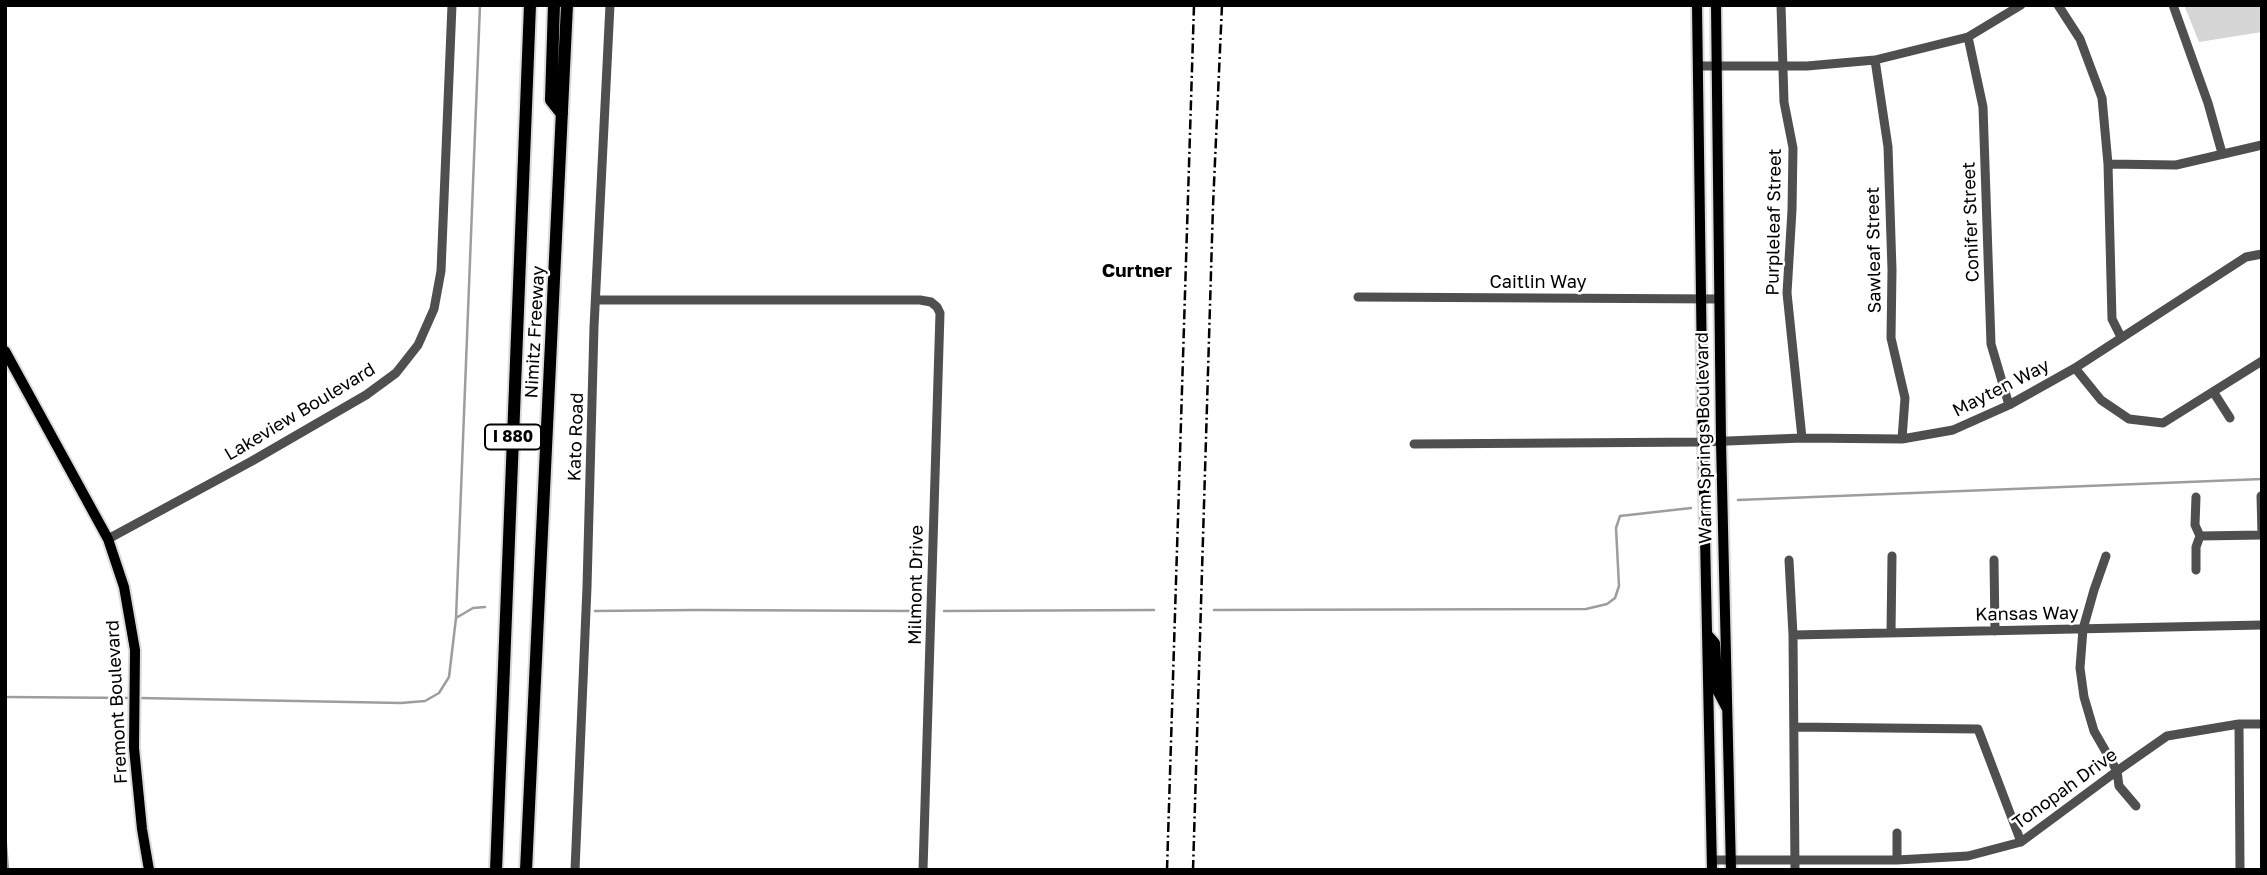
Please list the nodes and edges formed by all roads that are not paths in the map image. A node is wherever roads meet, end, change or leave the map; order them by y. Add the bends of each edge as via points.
1 (452, 5) edge
2 (530, 5) edge
3 (554, 5) edge
4 (567, 5) edge
5 (610, 5) edge
6 (1698, 5) edge
7 (1716, 5) edge
8 (1782, 5) edge
9 (2021, 5) edge
10 (2058, 5) edge
11 (2173, 5) edge
12 (1968, 37) junction
13 (1875, 60) junction
14 (1698, 66) junction
15 (1717, 66) junction
16 (1783, 66) junction
17 (562, 114) junction
18 (2262, 145) edge
19 (2222, 153) junction
20 (2108, 164) junction
21 (2262, 254) edge
22 (1358, 297) dead end
23 (1701, 299) junction
24 (1719, 299) junction
25 (596, 300) junction
26 (2120, 337) junction
27 (5, 351) edge
28 (2262, 361) edge
29 (2074, 368) junction
30 (2214, 393) junction
31 (2008, 405) junction
32 (2230, 418) dead end
33 (1802, 439) junction
34 (1902, 439) junction
35 (1703, 442) junction
36 (1721, 442) junction
37 (1414, 444) dead end
38 (2260, 496) edge
39 (2196, 497) dead end
40 (2262, 535) edge
41 (2200, 536) junction
42 (107, 539) junction
43 (1892, 556) dead end
44 (2106, 556) dead end
45 (1789, 559) dead end
46 (1994, 560) dead end
47 (2196, 570) dead end
48 (2262, 625) edge
49 (2083, 629) junction
50 (1995, 631) junction
51 (1891, 633) junction
52 (1707, 635) junction
53 (1793, 635) junction
54 (1728, 711) junction
55 (2239, 724) junction
56 (2262, 724) edge
57 (1794, 727) junction
58 (2117, 771) junction
59 (2136, 806) dead end
60 (1897, 833) dead end
61 (2021, 842) junction
62 (1897, 860) junction
63 (1712, 865) edge
64 (1731, 865) edge
65 (1795, 865) edge
66 (149, 870) edge
67 (496, 870) edge
68 (526, 870) edge
69 (575, 870) edge
70 (923, 870) edge
71 (2240, 870) edge

1 - 42 street, Lakeview Boulevard via 441,271 434,309 418,345 396,373 366,395
2 - 67 highway, Nimitz Freeway / I 880
3 - 17 highway, I 880 via 551,100
4 - 17 highway, Nimitz Freeway / I 880
5 - 25 street, Kato Road
6 - 14 main road, Warm Springs Boulevard
7 - 15 main road, Warm Springs Boulevard
8 - 16 street, Purpleleaf Street
9 - 12 street
10 - 20 street via 2080,39 2102,98
11 - 19 street
12 - 13 street
12 - 31 street, Conifer Street via 1983,107 1991,344
13 - 16 street
13 - 34 street, Sawleaf Street via 1888,147 1891,338 1905,398
14 - 15 street
14 - 23 main road, Warm Springs Boulevard
15 - 16 street
15 - 24 main road, Warm Springs Boulevard
16 - 33 street, Purpleleaf Street via 1793,148 1787,293
17 - 68 highway, Nimitz Freeway / I 880
18 - 19 street
19 - 20 street via 2176,165
20 - 26 street via 2112,319
21 - 26 street, Mayten Way via 2246,257
22 - 23 street, Caitlin Way
23 - 24 street, Caitlin Way
23 - 35 main road, Warm Springs Boulevard
24 - 36 main road, Warm Springs Boulevard
25 - 69 street, Kato Road
25 - 70 street, Milmont Drive via 920,300 934,304 940,313
26 - 29 street, Mayten Way
27 - 42 main road, Fremont Boulevard
28 - 30 street
29 - 30 street via 2101,400 2129,419 2163,423
29 - 31 street, Mayten Way
30 - 32 street
31 - 34 street, Mayten Way via 1953,430
33 - 34 street, Mayten Way
33 - 36 street, Mayten Way
35 - 36 street, Mayten Way
35 - 37 street, Mayten Way
35 - 52 main road, Warm Springs Boulevard
36 - 54 main road, Warm Springs Boulevard
38 - 40 street
39 - 41 street via 2195,525
40 - 41 street
41 - 47 street
42 - 66 main road, Fremont Boulevard via 130,611 134,748
43 - 51 street
44 - 49 street
45 - 53 street
46 - 50 street
48 - 49 street, Kansas Way
49 - 50 street, Kansas Way
49 - 58 street via 2080,668 2084,697 2094,731
50 - 51 street, Kansas Way
51 - 53 street, Kansas Way
52 - 54 main road via 1715,643 1718,692
52 - 63 main road, Warm Springs Boulevard
53 - 57 street
54 - 64 main road, Warm Springs Boulevard
55 - 56 street, Tonopah Drive
55 - 58 street, Tonopah Drive via 2167,736
55 - 71 street
57 - 61 street via 1978,729
57 - 65 street
58 - 59 street via 2119,786
58 - 61 street, Tonopah Drive
60 - 62 street
61 - 62 street, Tonopah Drive via 1968,856
62 - 65 street, Tonopah Drive
63 - 64 street, Tonopah Drive
64 - 65 street, Tonopah Drive

